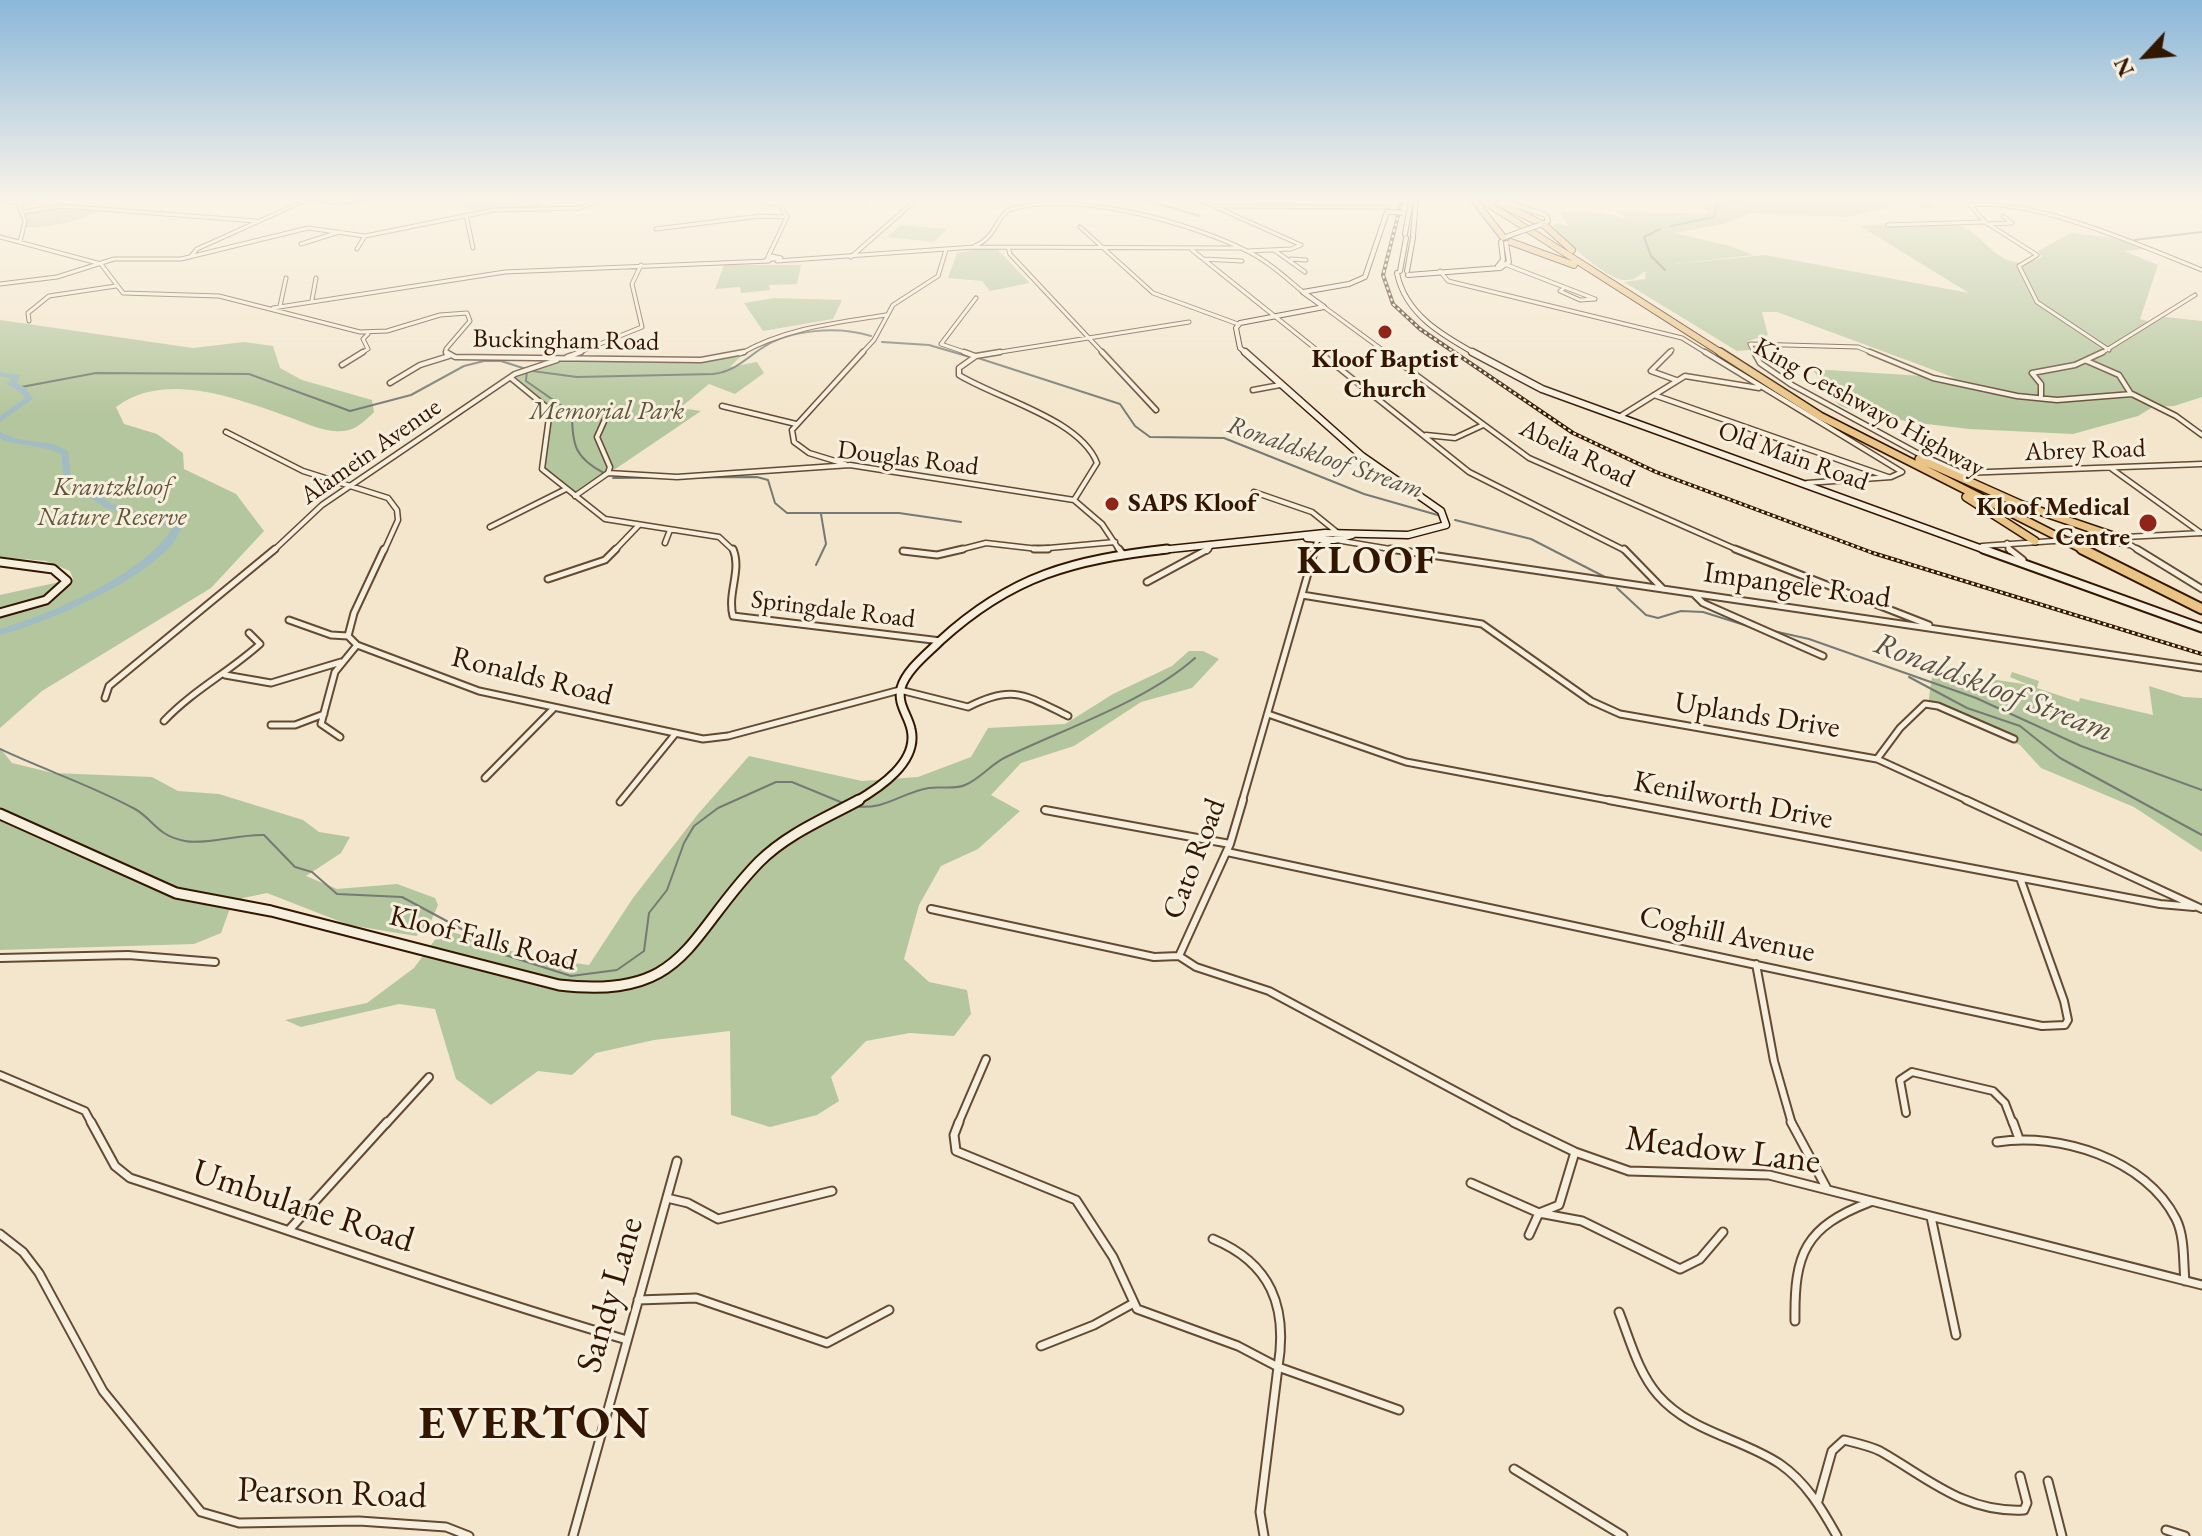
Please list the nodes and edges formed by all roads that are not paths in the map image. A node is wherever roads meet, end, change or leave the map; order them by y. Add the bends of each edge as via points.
1 (73, 272) edge
2 (105, 272) edge
3 (515, 272) edge
4 (638, 272) edge
5 (939, 272) edge
6 (1026, 272) edge
7 (1129, 272) edge
8 (1218, 272) edge
9 (1275, 272) edge
10 (1368, 272) edge
11 (1439, 272) junction
12 (1448, 272) edge
13 (1523, 272) edge
14 (1587, 272) edge
15 (1594, 272) edge
16 (1602, 272) edge
17 (2022, 272) edge
18 (1405, 273) joint
19 (286, 278) dead end
20 (316, 278) dead end
21 (0, 284) edge
22 (116, 286) junction
23 (1563, 289) junction
24 (1305, 294) junction
25 (2195, 295) dead end
26 (1632, 296) junction
27 (976, 298) dead end
28 (312, 300) junction
29 (281, 306) junction
30 (1324, 307) junction
31 (269, 309) junction
32 (886, 315) junction
33 (1273, 316) junction
34 (29, 321) dead end
35 (1189, 322) dead end
36 (1238, 324) junction
37 (368, 333) junction
38 (1088, 338) junction
39 (1672, 350) dead end
40 (2109, 350) junction
41 (450, 356) junction
42 (976, 356) junction
43 (564, 357) junction
44 (2095, 357) junction
45 (2085, 360) junction
46 (2100, 364) junction
47 (342, 365) dead end
48 (510, 377) junction
49 (1676, 380) junction
50 (390, 383) dead end
51 (1280, 385) junction
52 (1760, 387) junction
53 (1253, 390) dead end
54 (2132, 394) junction
55 (1654, 395) junction
56 (2041, 396) junction
57 (722, 406) dead end
58 (1156, 410) dead end
59 (1820, 416) junction
60 (606, 417) dead end
61 (1617, 418) junction
62 (1759, 422) dead end
63 (796, 424) junction
64 (1481, 426) junction
65 (1750, 427) junction
66 (1418, 431) junction
67 (226, 432) dead end
68 (2202, 435) edge
69 (1443, 439) junction
70 (1431, 442) junction
71 (1906, 455) junction
72 (2202, 464) edge
73 (850, 465) junction
74 (2110, 468) junction
75 (2098, 469) junction
76 (608, 473) junction
77 (1888, 478) junction
78 (1807, 483) junction
79 (2131, 483) junction
80 (349, 487) junction
81 (566, 489) junction
82 (1254, 492) dead end
83 (575, 496) junction
84 (1074, 500) junction
85 (639, 525) junction
86 (490, 527) dead end
87 (670, 530) junction
88 (1361, 532) junction
89 (2202, 533) edge
90 (1318, 536) junction
91 (2153, 536) junction
92 (1346, 537) junction
93 (1333, 538) junction
94 (2096, 538) junction
95 (2120, 538) junction
96 (2035, 541) junction
97 (1115, 542) junction
98 (665, 543) dead end
99 (2007, 543) junction
100 (1212, 544) junction
101 (1982, 546) junction
102 (2134, 546) junction
103 (1385, 547) junction
104 (1315, 549) junction
105 (903, 551) dead end
106 (1122, 553) junction
107 (2023, 560) junction
108 (0, 562) edge
109 (548, 579) dead end
110 (1147, 582) dead end
111 (2202, 589) edge
112 (1664, 590) junction
113 (1695, 594) junction
114 (1302, 595) junction
115 (2202, 603) edge
116 (2202, 609) edge
117 (0, 613) edge
118 (1908, 616) junction
119 (289, 620) dead end
120 (1901, 623) junction
121 (2202, 625) edge
122 (1938, 628) junction
123 (249, 633) dead end
124 (348, 636) junction
125 (942, 641) junction
126 (357, 645) junction
127 (1823, 656) dead end
128 (341, 662) junction
129 (2202, 668) edge
130 (225, 675) junction
131 (900, 690) junction
132 (105, 698) dead end
133 (554, 708) junction
134 (324, 713) junction
135 (1268, 714) junction
136 (1068, 716) dead end
137 (164, 721) dead end
138 (271, 725) dead end
139 (676, 733) junction
140 (340, 737) dead end
141 (2014, 739) dead end
142 (1877, 759) junction
143 (485, 778) dead end
144 (620, 802) dead end
145 (1045, 810) dead end
146 (0, 814) edge
147 (1230, 844) junction
148 (1227, 852) junction
149 (2020, 878) junction
150 (2199, 908) edge
151 (931, 909) dead end
152 (1179, 956) junction
153 (0, 958) edge
154 (215, 962) dead end
155 (1756, 964) junction
156 (986, 1059) dead end
157 (0, 1075) edge
158 (429, 1077) dead end
159 (1906, 1113) dead end
160 (2018, 1136) junction
161 (1997, 1142) dead end
162 (1575, 1152) junction
163 (677, 1161) dead end
164 (1471, 1183) dead end
165 (1827, 1188) junction
166 (832, 1191) dead end
167 (667, 1198) junction
168 (1872, 1202) junction
169 (1539, 1213) junction
170 (1931, 1217) junction
171 (289, 1230) junction
172 (1723, 1232) dead end
173 (0, 1234) edge
174 (1529, 1235) dead end
175 (1213, 1239) dead end
176 (2185, 1281) junction
177 (2202, 1285) edge
178 (638, 1300) junction
179 (1132, 1304) junction
180 (889, 1310) dead end
181 (1619, 1312) dead end
182 (1795, 1321) dead end
183 (1956, 1335) dead end
184 (627, 1340) junction
185 (1041, 1346) dead end
186 (1278, 1367) junction
187 (1399, 1410) dead end
188 (1514, 1469) dead end
189 (2020, 1476) dead end
190 (2048, 1481) dead end
191 (1817, 1502) junction
192 (2166, 1530) dead end
193 (469, 1536) edge
194 (573, 1536) edge
195 (1264, 1536) edge
196 (1623, 1536) edge
197 (1837, 1536) edge
198 (2062, 1536) edge
199 (2185, 1536) edge

1 - 21 street
2 - 22 street
3 - 28 street
4 - 43 street, Alamein Avenue via 632,284 642,327
5 - 32 street
6 - 38 street
7 - 36 street via 1153,293
8 - 33 street
9 - 24 street, Abelia Road
10 - 24 main road via 1349,284
11 - 12 main road
11 - 18 main road
11 - 52 street via 1456,283 1680,337
13 - 23 street
14 - 26 highway
15 - 26 highway, King Cetshwayo Highway
16 - 71 highway, King Cetshwayo Highway via 1800,399
17 - 40 street via 2036,302
18 - 61 main road, Old Main Road via 1400,282 1405,300 1417,313 1524,381
19 - 29 street
20 - 28 street
22 - 31 street, Buckingham Road via 125,293 219,296
22 - 34 street via 45,298 28,313
23 - 23 street via 1571,297 1595,299 1576,290
24 - 30 main road, Abelia Road
25 - 40 street
26 - 59 highway, King Cetshwayo Highway
27 - 42 street via 941,344
28 - 29 street
29 - 31 street
30 - 33 main road
30 - 64 street, Abelia Road
31 - 37 street, Buckingham Road
32 - 43 street, Buckingham Road via 774,336 726,357
32 - 63 street via 874,340
33 - 36 main road
33 - 66 street
35 - 38 street
36 - 51 main road via 1240,348
37 - 41 street, Buckingham Road via 467,313 470,321 446,349
37 - 47 street via 363,339 368,349
38 - 42 street
38 - 58 street
39 - 49 street via 1651,371
40 - 44 street
41 - 43 street, Buckingham Road
41 - 50 street
42 - 84 street via 959,368 962,377 1056,423 1097,456
43 - 48 street, Alamein Avenue
44 - 45 street
44 - 46 street
45 - 46 street
45 - 56 street via 2032,373 2041,384
46 - 54 street via 2123,379
48 - 80 street, Alamein Avenue
48 - 81 street, Springdale Road via 550,410 541,467
49 - 52 street via 1692,376
49 - 55 street
51 - 53 street
51 - 88 main road via 1447,520 1444,527 1427,533
52 - 77 street via 1900,469 1900,475
54 - 56 street via 2057,400
54 - 68 street
55 - 61 street
55 - 65 street
56 - 75 street, Abrey Road via 2009,395 1947,381 1875,352 1840,345 1750,344 1765,367 1931,460 1970,474
57 - 63 street
59 - 96 highway
59 - 116 highway, King Cetshwayo Highway
60 - 76 street via 597,437
61 - 78 main road, Old Main Road
62 - 65 street
63 - 73 street via 791,437 800,448
64 - 69 street
64 - 118 street, Abelia Road via 1529,458 1721,543
65 - 77 street
66 - 69 street
66 - 70 street
67 - 80 street via 303,471
69 - 70 street
70 - 112 street via 1474,476 1622,546
71 - 95 highway via 2026,507
71 - 115 highway, King Cetshwayo Highway
72 - 74 street, Abrey Road
73 - 76 street, Douglas Road via 677,477
73 - 84 street, Douglas Road
74 - 75 street, Abrey Road
74 - 79 street
75 - 79 street
76 - 83 street
77 - 78 street
78 - 101 main road, Old Main Road
79 - 89 street
80 - 124 street via 388,498 398,520
80 - 132 street, Alamein Avenue via 121,676
81 - 83 street, Springdale Road
81 - 86 street
82 - 93 street via 1331,523
83 - 85 street, Springdale Road via 605,519
84 - 97 street
85 - 87 street, Springdale Road
85 - 109 street via 605,560
87 - 98 street
87 - 125 street, Springdale Road via 719,537 735,549 733,616
88 - 92 main road
88 - 93 main road
89 - 91 street
90 - 93 main road
90 - 100 main road
90 - 104 street, Cato Road
91 - 95 street
91 - 95 street
92 - 93 main road
92 - 103 street, Impangele Road
93 - 103 street, Impangele Road
93 - 104 main road
94 - 95 street
94 - 96 street, bridge
94 - 102 street
95 - 102 street
96 - 99 street
97 - 105 street via 1038,549 986,543 937,555
97 - 106 street
99 - 101 street
99 - 107 street
100 - 106 main road
100 - 110 street via 1204,554
101 - 107 main road, Old Main Road
102 - 111 street
103 - 112 street, Impangele Road
104 - 114 street, Cato Road
106 - 125 main road via 1012,589 977,609
107 - 121 main road, Old Main Road
108 - 117 main road via 53,569 67,581 46,600
112 - 113 street, Impangele Road
113 - 120 street, Impangele Road
113 - 127 street via 1703,603
114 - 135 street, Cato Road
114 - 142 street, Uplands Drive via 1482,624 1591,701 1620,714
118 - 120 street
118 - 122 street, Abelia Road
119 - 124 street
120 - 122 street, Impangele Road
122 - 129 street, Impangele Road
123 - 130 street via 260,644
124 - 126 street, Ronalds Road
125 - 131 main road
126 - 128 street
126 - 133 street, Ronalds Road via 479,691
128 - 130 street via 271,683
128 - 134 street
130 - 137 street via 185,699
131 - 136 street via 968,707 994,694 1018,692
131 - 139 street, Ronalds Road via 716,739
131 - 146 main road, Kloof Falls Road via 913,728 910,751 888,779 761,860 671,967 635,983 600,989 559,985 271,911 186,896
133 - 139 street, Ronalds Road
133 - 143 street
134 - 138 street via 295,725
134 - 140 street via 322,728
135 - 147 street, Cato Road
135 - 149 street, Kenilworth Drive via 1406,762
139 - 144 street
141 - 142 street via 1925,704
142 - 150 street, Uplands Drive
145 - 147 street
147 - 148 street, Cato Road
148 - 152 street, Cato Road
148 - 155 street, Coghill Avenue
149 - 150 street, Kenilworth Drive
149 - 155 street, Coghill Avenue via 2064,1001 2065,1025 2042,1026
151 - 152 street, Cato Road via 1154,957
152 - 162 street, Meadow Lane via 1196,967 1269,991 1472,1103
153 - 154 street via 128,955
155 - 165 street via 1790,1120
156 - 179 street via 954,1135 956,1151 1076,1200 1122,1272
157 - 171 street, Umbulane Road via 85,1111 115,1166 130,1178
158 - 171 street
159 - 160 street via 1900,1080 1912,1072 1993,1091 2005,1103
160 - 161 street
160 - 176 street via 2096,1153 2141,1180 2177,1220
162 - 165 street, Meadow Lane via 1629,1171 1769,1175
162 - 169 street via 1559,1205
163 - 167 street, Sandy Lane
164 - 169 street
165 - 168 street, Meadow Lane
166 - 167 street via 718,1219
167 - 178 street, Sandy Lane
168 - 170 street, Meadow Lane
168 - 182 street via 1835,1215 1806,1242 1794,1281
169 - 172 street via 1582,1221 1680,1269 1700,1259
169 - 174 street
170 - 176 street, Meadow Lane
170 - 183 street
171 - 184 street, Umbulane Road
173 - 193 street, Pearson Road via 39,1273 103,1391 201,1512 239,1523 373,1522 446,1527
175 - 186 street via 1244,1254 1270,1284 1283,1321
176 - 177 street, Meadow Lane
178 - 180 street via 696,1298 827,1343
178 - 184 street, Sandy Lane
179 - 185 street
179 - 186 street
181 - 191 street via 1648,1382 1672,1408 1781,1464
184 - 194 street, Sandy Lane
186 - 187 street
186 - 195 street via 1260,1512
188 - 196 street
189 - 191 street via 2027,1503 2024,1510 2006,1511 1940,1491 1878,1450 1844,1440 1832,1451
190 - 198 street
191 - 197 street
192 - 199 street

